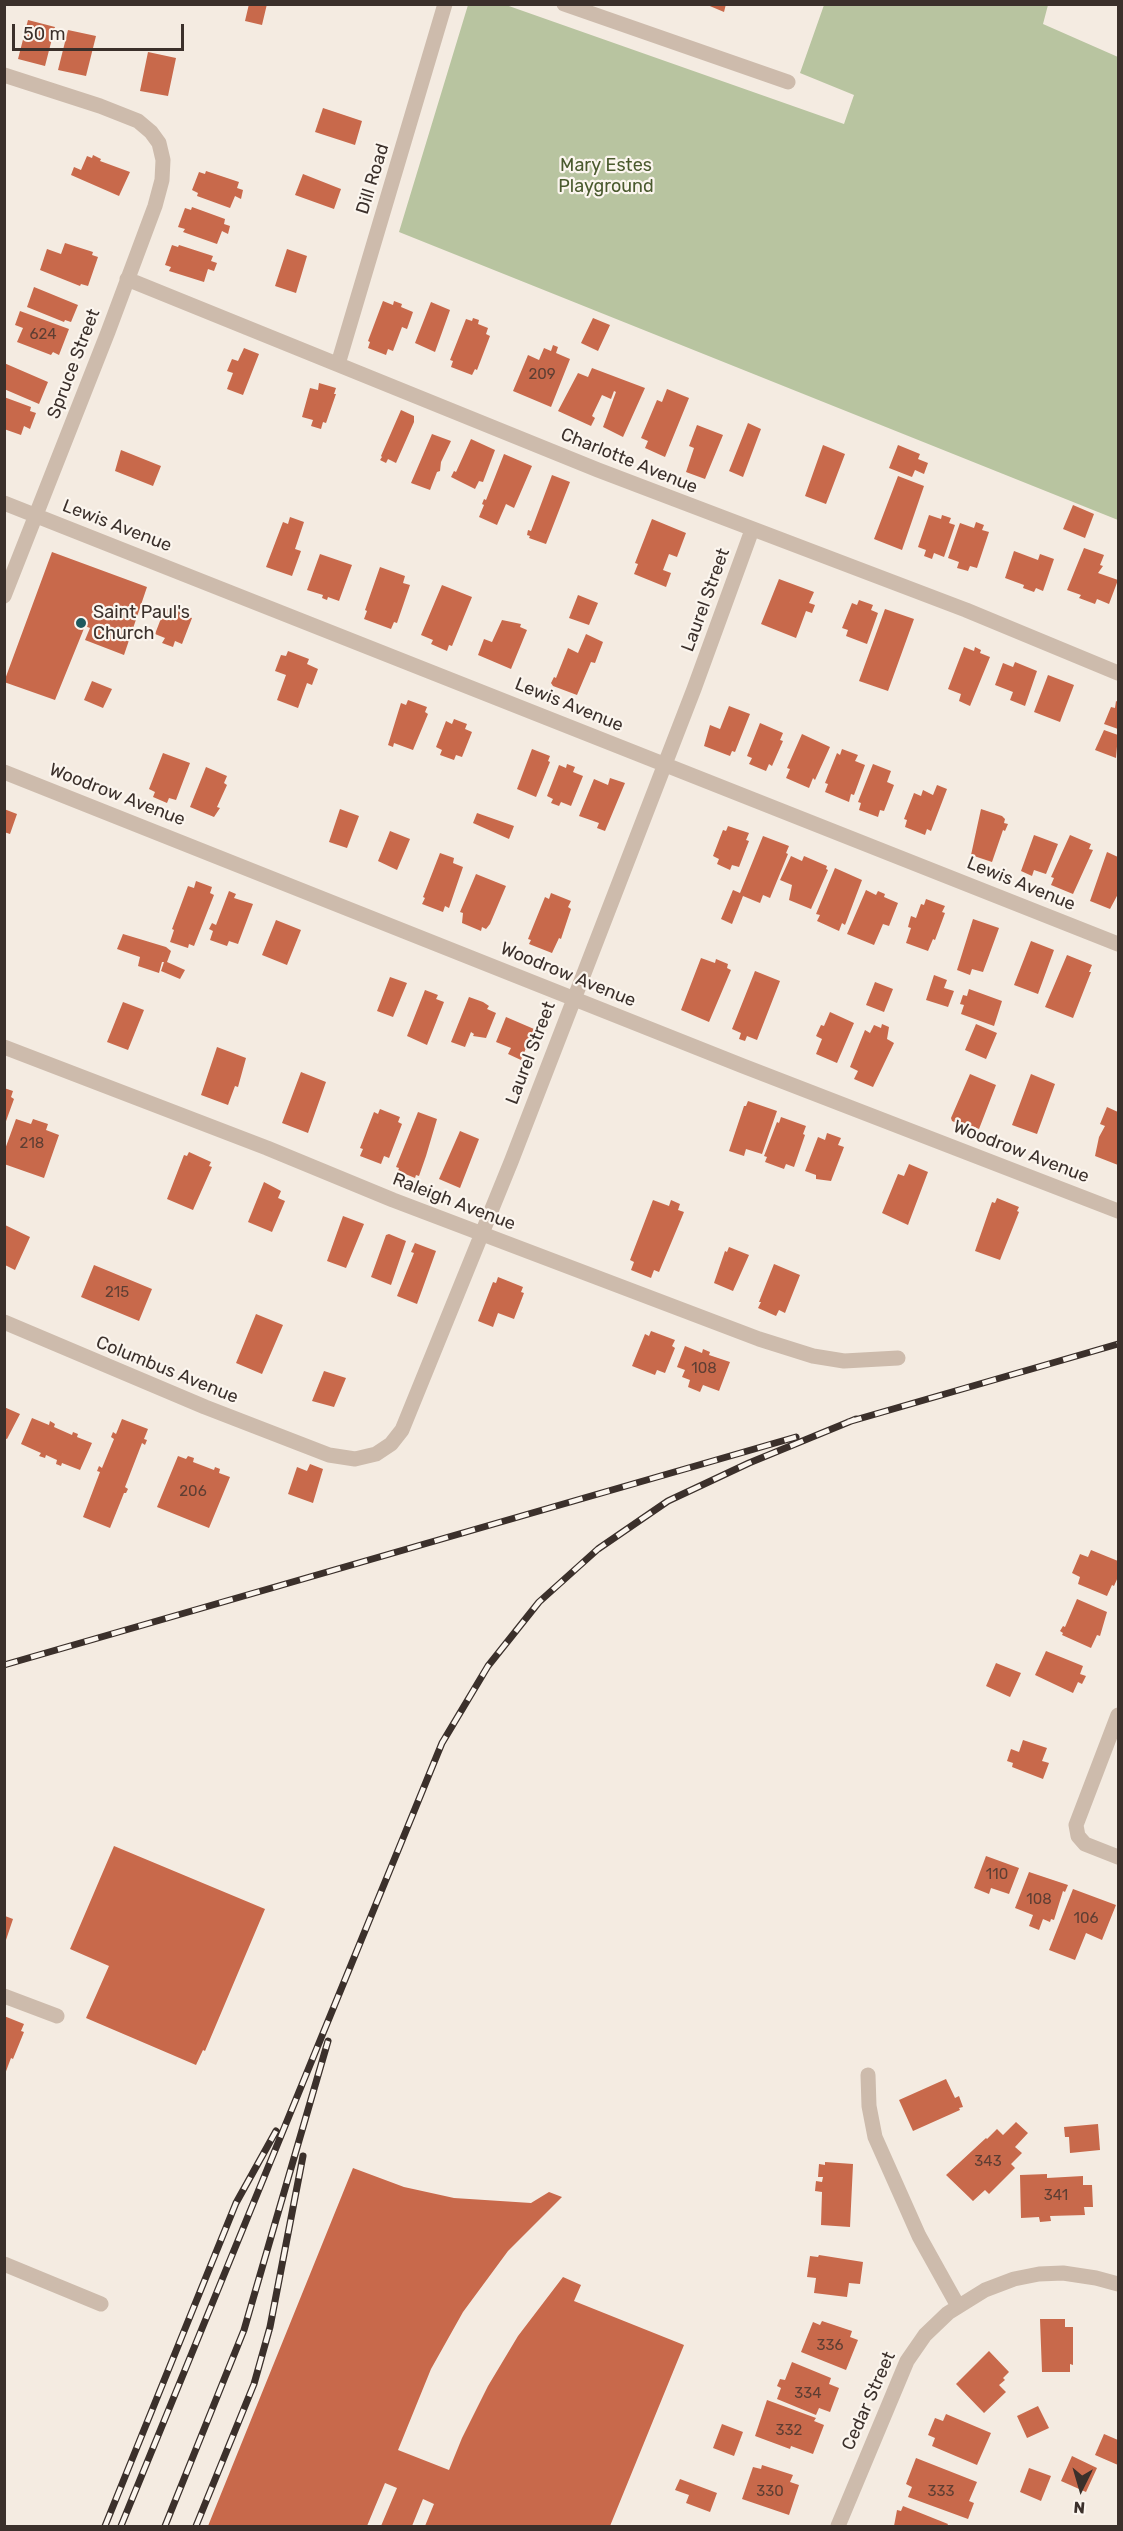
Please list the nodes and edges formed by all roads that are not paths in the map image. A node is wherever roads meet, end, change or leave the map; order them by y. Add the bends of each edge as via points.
1 (445, 4) edge
2 (564, 4) edge
3 (4, 75) edge
4 (788, 82) dead end
5 (127, 279) junction
6 (338, 364) junction
7 (4, 503) edge
8 (36, 515) junction
9 (752, 530) junction
10 (4, 596) edge
11 (1119, 672) edge
12 (665, 764) junction
13 (4, 772) edge
14 (1119, 944) edge
15 (573, 998) junction
16 (4, 1047) edge
17 (1119, 1211) edge
18 (482, 1234) junction
19 (4, 1322) edge
20 (898, 1358) dead end
21 (316, 1450) joint
22 (1119, 1715) edge
23 (1119, 1857) edge
24 (4, 1996) edge
25 (57, 2016) dead end
26 (868, 2075) dead end
27 (4, 2265) edge
28 (1119, 2284) edge
29 (101, 2304) dead end
30 (958, 2306) junction
31 (838, 2526) edge

1 - 6 street, Dill Road
2 - 4 street
3 - 5 street, Spruce Street via 138,121 159,143 162,180
5 - 6 street, Charlotte Avenue
5 - 8 street, Spruce Street
6 - 9 street, Charlotte Avenue
7 - 8 street, Lewis Avenue
8 - 10 street, Spruce Street
8 - 12 street, Lewis Avenue
9 - 11 street, Charlotte Avenue
9 - 12 street, Laurel Street
12 - 14 street, Lewis Avenue
12 - 15 street, Laurel Street
13 - 15 street, Woodrow Avenue
15 - 17 street, Woodrow Avenue
15 - 18 street, Laurel Street
16 - 18 street, Raleigh Avenue
18 - 20 street, Raleigh Avenue via 813,1356 844,1361
18 - 21 street, Laurel Street via 402,1430 376,1454 355,1459
19 - 21 street, Columbus Avenue
22 - 23 street via 1076,1825 1085,1844
24 - 25 street
26 - 30 street via 875,2137 919,2236
27 - 29 street
28 - 30 street, Cedar Street via 1063,2273 1038,2274 986,2290
30 - 31 street, Cedar Street via 925,2335 907,2361

